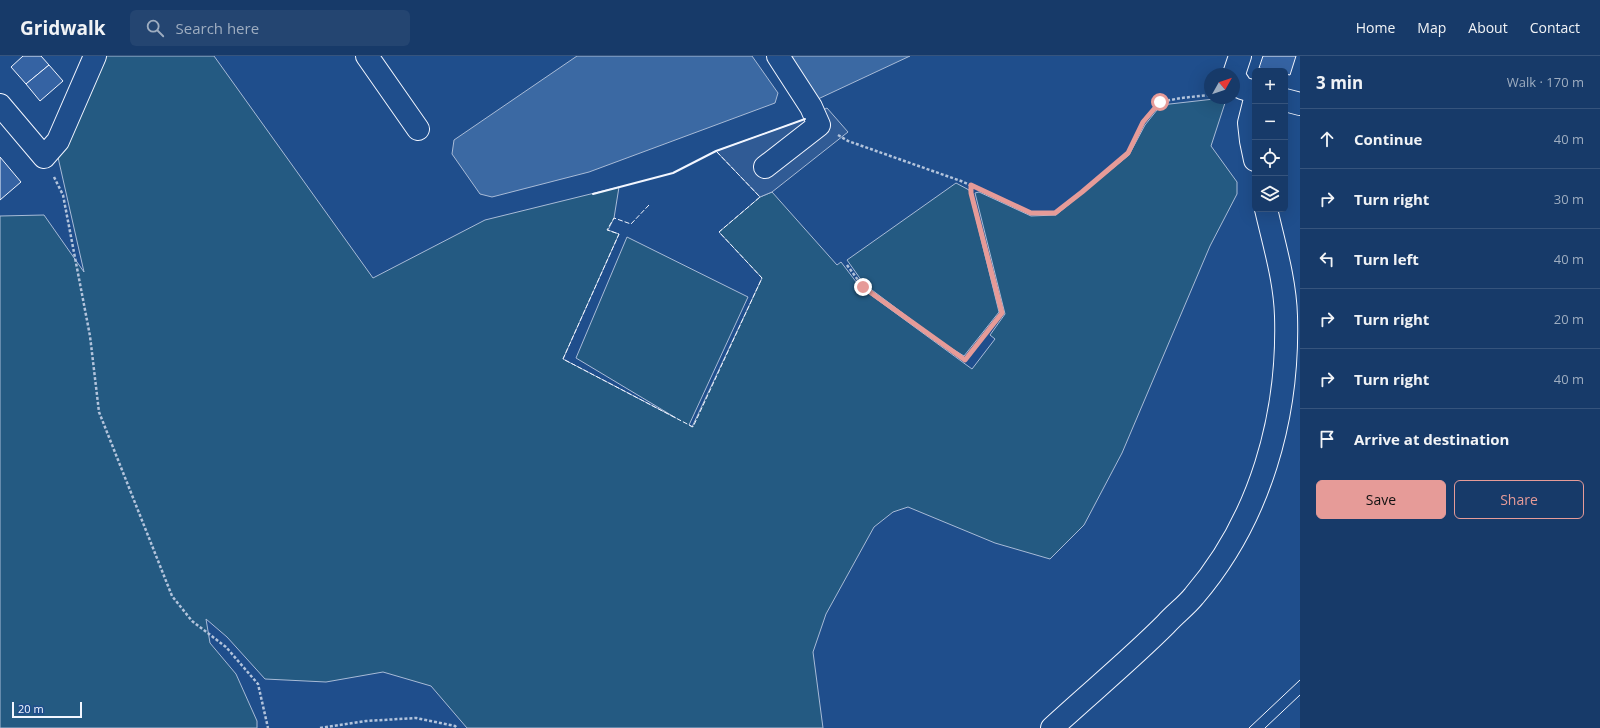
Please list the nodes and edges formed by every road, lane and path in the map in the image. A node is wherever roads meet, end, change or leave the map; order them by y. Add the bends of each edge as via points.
1 (95, 56) edge
2 (367, 56) edge
3 (778, 56) edge
4 (1240, 56) edge
5 (1236, 68) edge
6 (1240, 85) edge
7 (1252, 91) edge
8 (1204, 96) edge
9 (1288, 101) edge
10 (1254, 104) edge
11 (1300, 104) edge
12 (0, 105) edge
13 (819, 124) junction
14 (418, 129) dead end
15 (1252, 146) edge
16 (44, 157) junction
17 (765, 167) dead end
18 (971, 185) junction
19 (1267, 212) edge
20 (847, 265) dead end
21 (268, 728) edge
22 (320, 728) edge
23 (458, 728) edge
24 (1052, 728) edge

1 - 16 street via 58,141
2 - 14 street
3 - 13 street via 812,107
4 - 5 street
6 - 7 street
8 - 18 path via 1160,102 1143,122 1128,153 1055,213 1031,213
9 - 11 street
10 - 15 street via 1249,124
12 - 16 street
13 - 17 street
13 - 18 path via 848,141
16 - 21 path via 63,194 90,336 99,412 172,596 192,621 226,647 258,684
18 - 20 path via 1002,313 965,360 863,287
19 - 24 street via 1282,283 1286,316 1284,358 1280,411 1272,447 1247,516 1229,549 1194,596
22 - 23 path via 366,720 416,718

